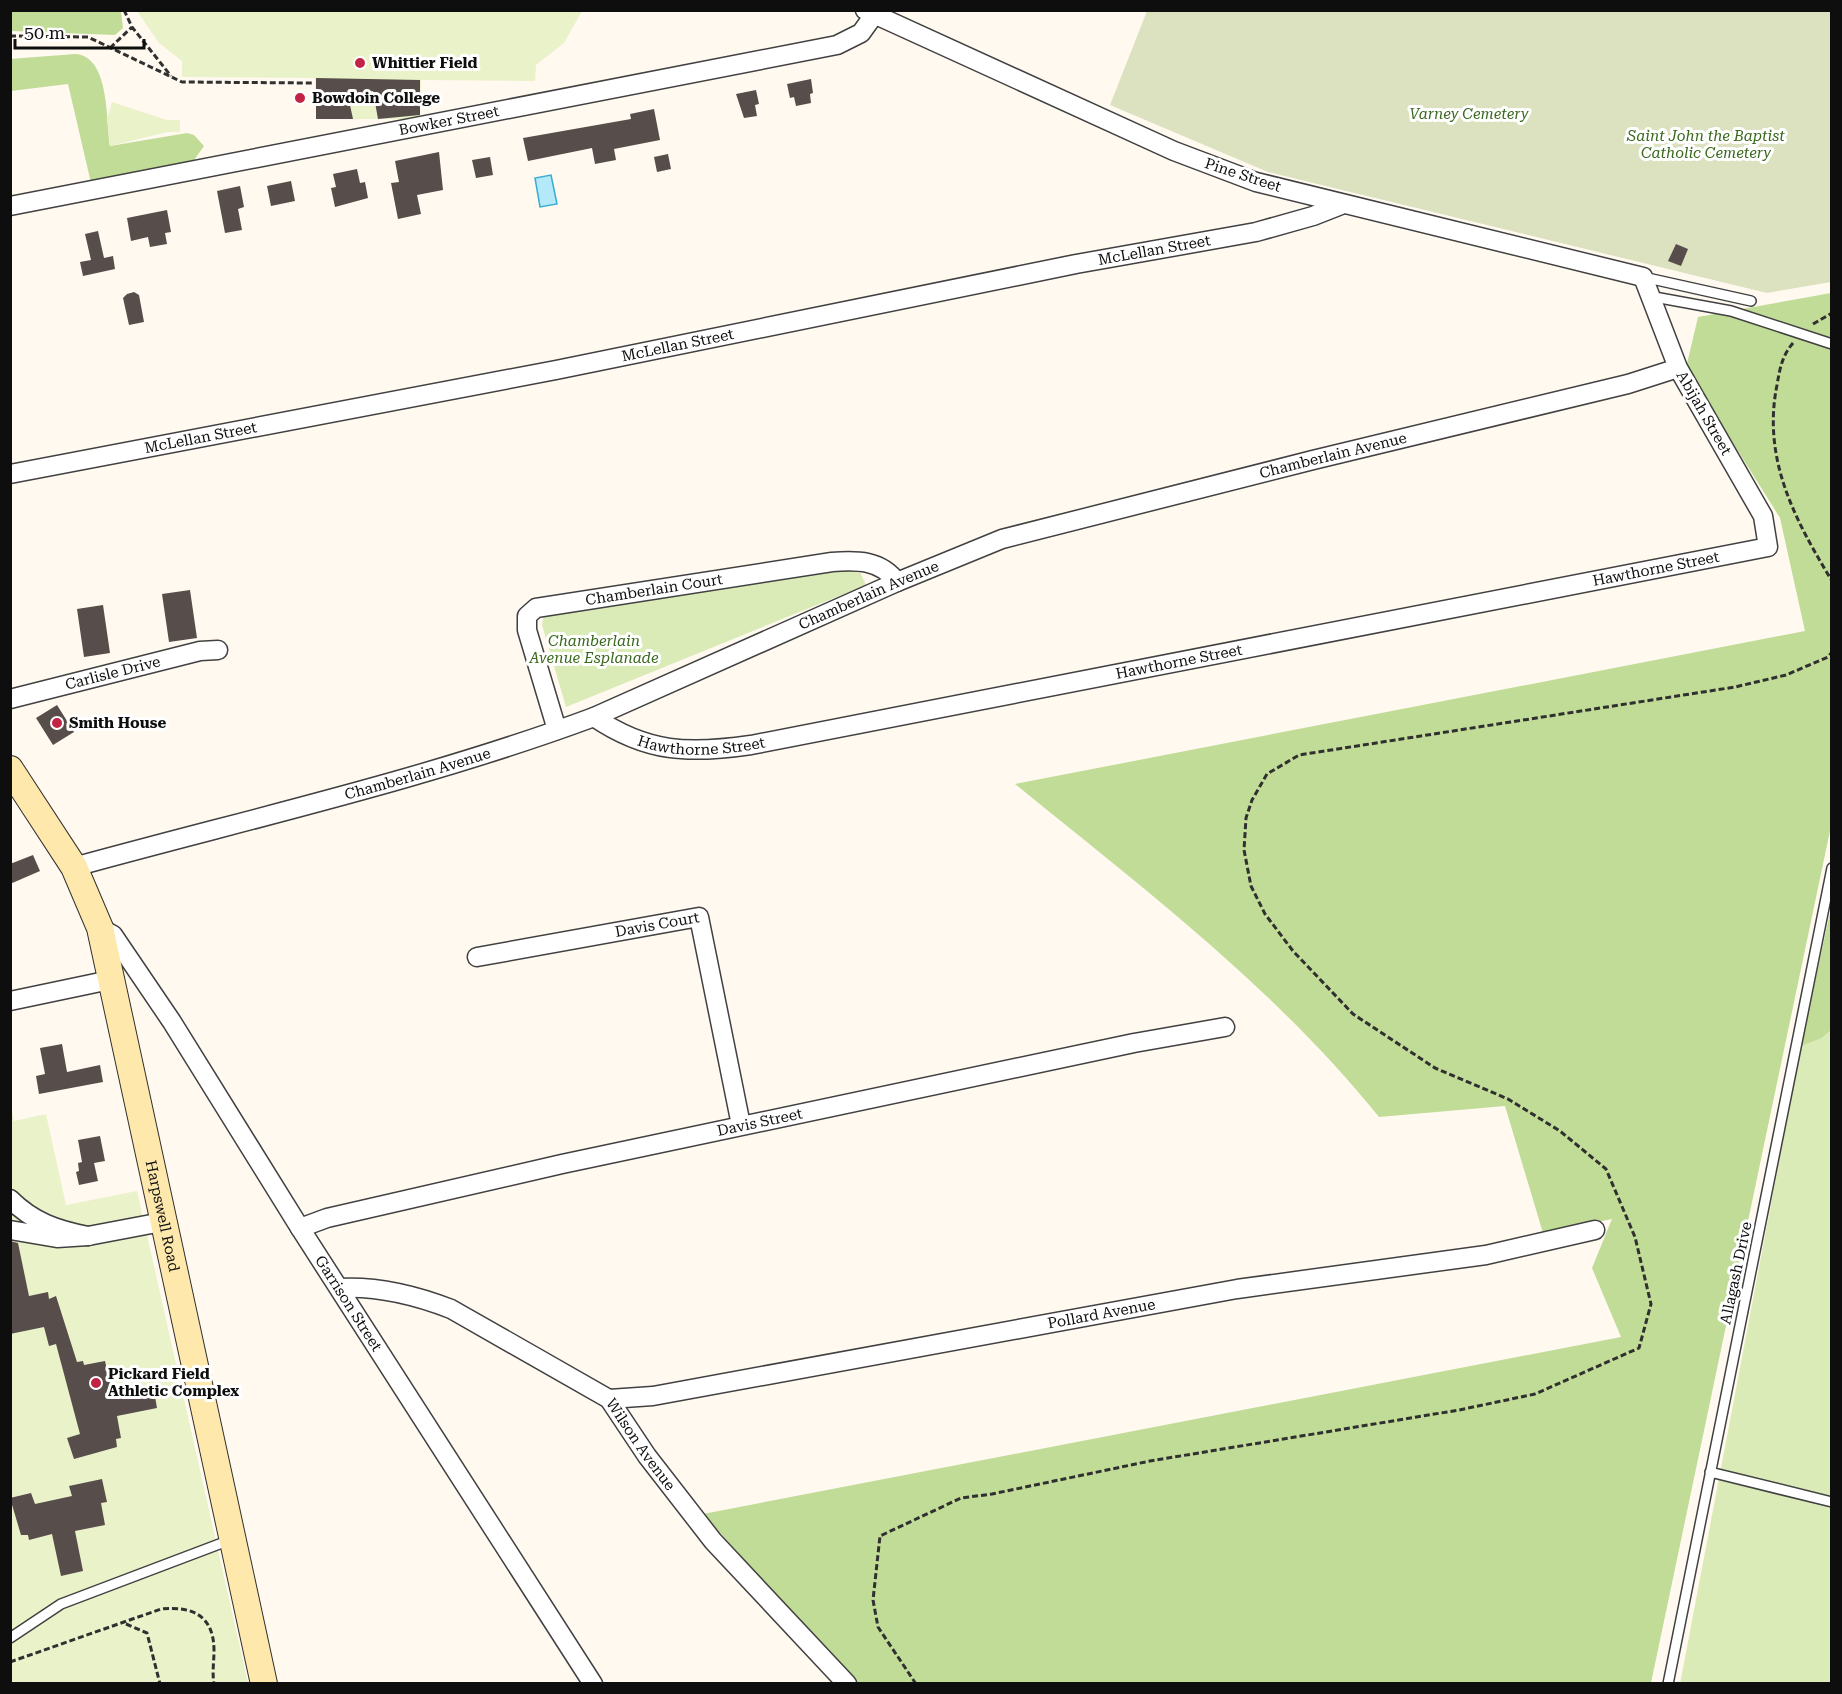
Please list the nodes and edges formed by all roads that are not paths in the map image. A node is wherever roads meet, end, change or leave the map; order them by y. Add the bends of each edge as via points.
1 (870, 13) edge
2 (1341, 205) junction
3 (10, 206) edge
4 (1643, 277) junction
5 (1649, 297) junction
6 (1750, 301) dead end
7 (1832, 344) edge
8 (1678, 368) junction
9 (10, 474) edge
10 (1768, 547) joint
11 (897, 582) junction
12 (218, 650) dead end
13 (10, 699) edge
14 (594, 717) junction
15 (557, 730) junction
16 (10, 768) edge
17 (74, 867) junction
18 (1832, 868) edge
19 (100, 928) junction
20 (477, 957) dead end
21 (110, 980) junction
22 (10, 1001) edge
23 (1225, 1027) dead end
24 (741, 1125) junction
25 (10, 1199) edge
26 (162, 1222) junction
27 (300, 1228) junction
28 (10, 1230) edge
29 (1595, 1230) dead end
30 (88, 1236) junction
31 (340, 1288) junction
32 (609, 1399) junction
33 (1710, 1472) junction
34 (1832, 1502) edge
35 (232, 1539) junction
36 (10, 1638) edge
37 (264, 1683) edge
38 (593, 1683) edge
39 (847, 1683) edge
40 (1668, 1683) edge

1 - 2 street, Pine Street via 1174,151 1256,182
1 - 3 street, Bowker Street via 861,33 837,45
2 - 4 street, Pine Street
2 - 9 street, McLellan Street via 1256,232
4 - 5 street, Abijah Street
4 - 6 lane
5 - 7 lane via 1731,311
5 - 8 street, Abijah Street
8 - 10 street, Abijah Street via 1763,516
8 - 11 street, Chamberlain Avenue via 1628,384 1058,523 1002,539
10 - 14 street, Hawthorne Street via 751,745 685,751 660,748 624,735
11 - 14 street, Chamberlain Avenue
11 - 15 street, Chamberlain Court via 889,571 858,560 536,608 527,616 527,630
12 - 13 street, Carlisle Drive via 200,651
14 - 15 street, Chamberlain Avenue
15 - 17 street, Chamberlain Avenue via 446,768
16 - 17 main road, Harpswell Road
17 - 19 main road, Harpswell Road
18 - 33 lane, Allagash Drive
19 - 21 main road, Harpswell Road
19 - 27 street, Garrison Street via 113,935 161,1005
20 - 24 street, Davis Court via 699,917
21 - 22 street
21 - 26 main road, Harpswell Road
23 - 24 street, Davis Street
24 - 27 street, Davis Street via 413,1197
25 - 30 street via 47,1226
26 - 30 street
26 - 35 main road, Harpswell Road
27 - 31 street, Garrison Street
28 - 30 street via 57,1238
29 - 32 street, Pollard Avenue via 1486,1255 1237,1289 652,1396
31 - 32 street, Wilson Avenue via 377,1288 426,1299
31 - 38 street, Garrison Street
32 - 39 street, Wilson Avenue via 646,1456 713,1541
33 - 34 lane
33 - 40 lane, Allagash Drive
35 - 36 lane via 61,1604
35 - 37 main road, Harpswell Road

